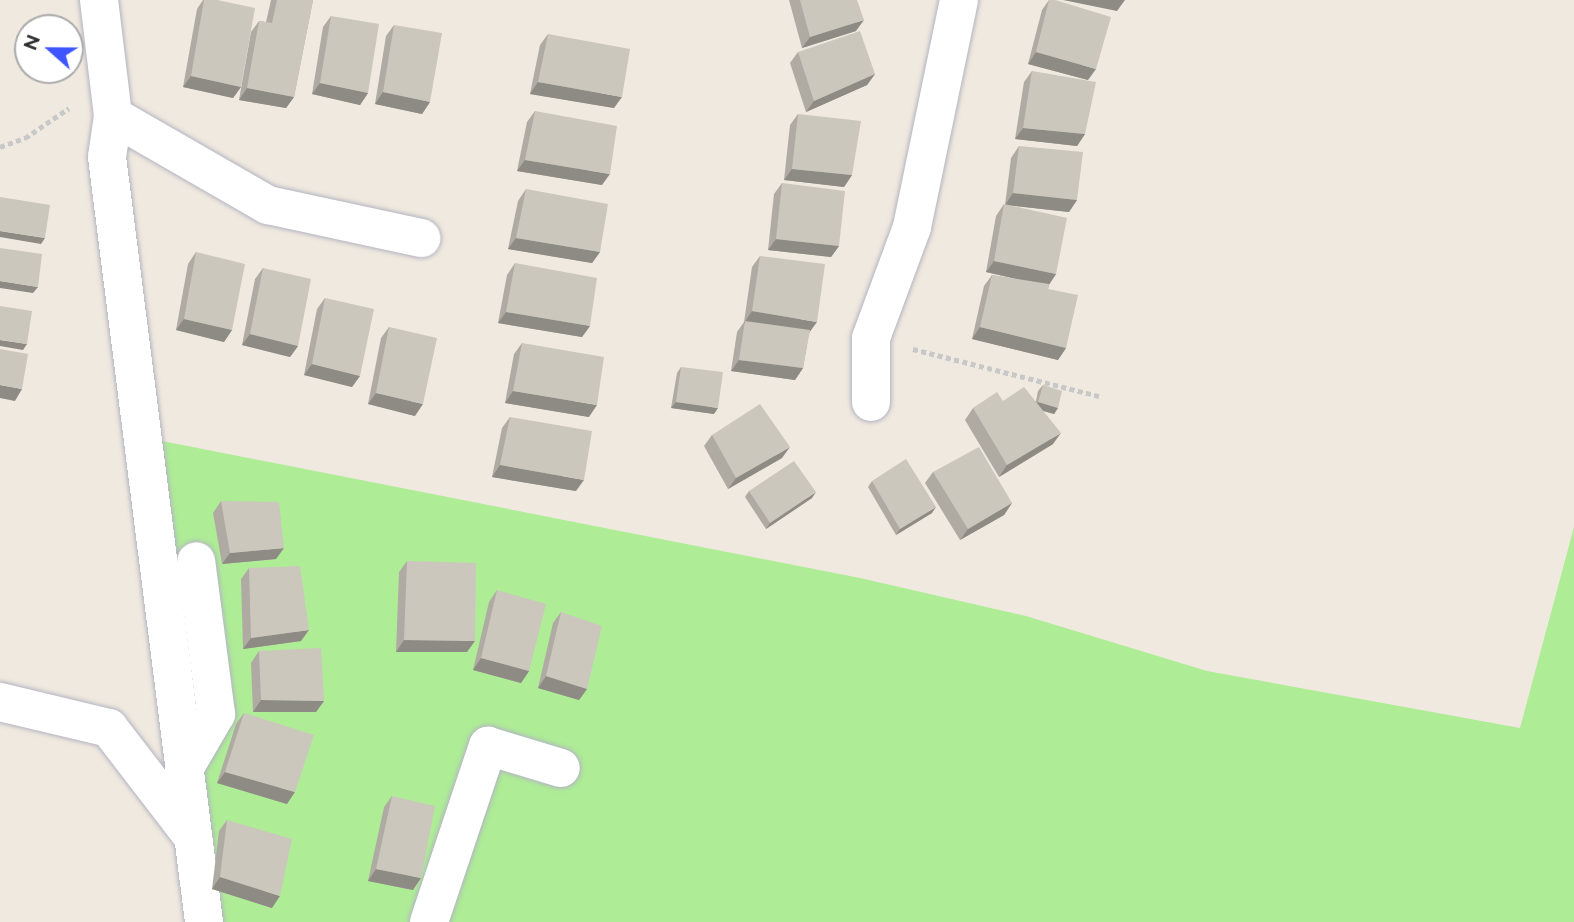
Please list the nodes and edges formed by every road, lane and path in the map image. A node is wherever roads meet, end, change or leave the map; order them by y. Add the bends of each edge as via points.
1 (99, 0) edge
2 (959, 0) edge
3 (112, 106) junction
4 (0, 147) edge
5 (421, 238) dead end
6 (872, 338) junction
7 (1099, 396) dead end
8 (871, 402) dead end
9 (195, 561) dead end
10 (0, 702) edge
11 (561, 768) dead end
12 (184, 769) junction
13 (194, 838) junction
14 (204, 922) edge
15 (429, 922) edge

1 - 3 street
2 - 6 street via 912,227
3 - 4 path via 73,105 25,138
3 - 5 street via 268,205
3 - 12 street via 107,157
6 - 7 path
6 - 8 street
9 - 12 street via 216,714
10 - 13 street via 110,729
11 - 15 street via 488,746
12 - 13 street
13 - 14 street

